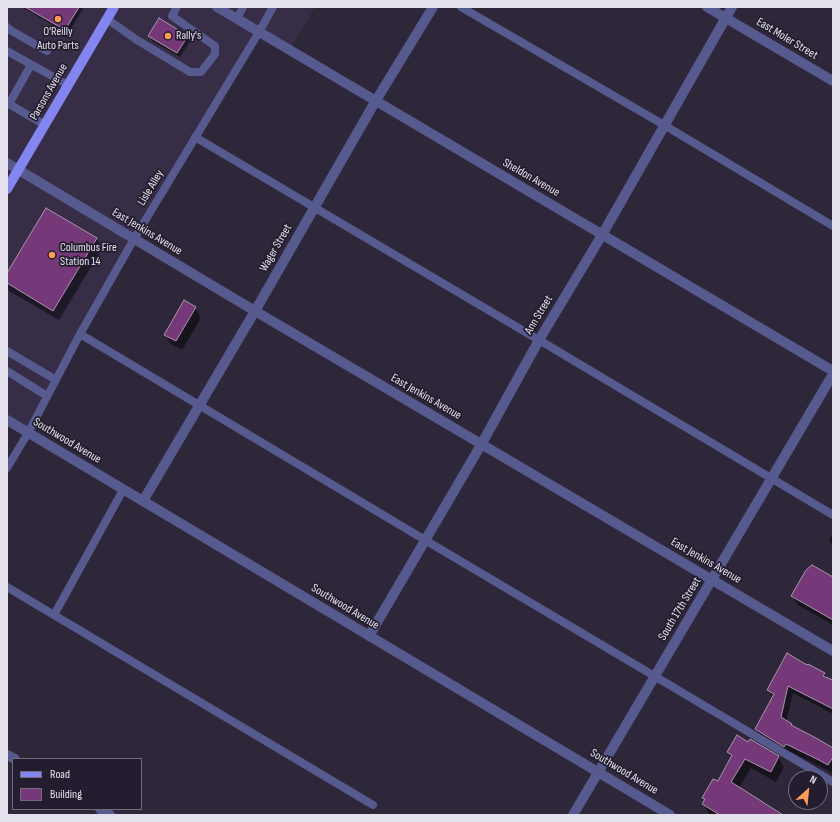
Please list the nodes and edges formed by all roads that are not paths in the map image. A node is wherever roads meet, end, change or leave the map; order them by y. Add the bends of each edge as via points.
1 (114, 7) edge
2 (177, 7) edge
3 (216, 7) edge
4 (243, 7) edge
5 (273, 7) edge
6 (433, 7) edge
7 (461, 7) edge
8 (707, 7) edge
9 (732, 7) edge
10 (726, 18) junction
11 (107, 19) junction
12 (237, 19) junction
13 (8, 31) edge
14 (259, 32) junction
15 (7, 51) edge
16 (47, 51) dead end
17 (31, 65) junction
18 (833, 81) edge
19 (68, 85) junction
20 (376, 102) junction
21 (8, 106) edge
22 (45, 125) junction
23 (664, 125) junction
24 (195, 137) junction
25 (7, 163) edge
26 (18, 170) junction
27 (7, 189) edge
28 (314, 208) junction
29 (833, 226) edge
30 (602, 235) junction
31 (134, 239) junction
32 (255, 312) junction
33 (80, 334) junction
34 (539, 340) junction
35 (7, 351) edge
36 (7, 371) edge
37 (833, 372) edge
38 (56, 380) junction
39 (47, 396) junction
40 (200, 405) junction
41 (7, 420) edge
42 (28, 432) junction
43 (481, 444) junction
44 (7, 468) edge
45 (772, 478) junction
46 (123, 490) junction
47 (143, 501) junction
48 (833, 515) edge
49 (425, 540) junction
50 (712, 580) junction
51 (7, 587) edge
52 (54, 615) junction
53 (369, 636) junction
54 (833, 651) edge
55 (655, 676) junction
56 (599, 771) junction
57 (833, 782) edge
58 (373, 806) dead end
59 (573, 815) edge
60 (670, 815) edge

1 - 11 main road, Parsons Avenue
2 - 11 lane via 172,16 215,46 215,54 201,72 190,72
3 - 12 street, Sheldon Avenue
4 - 12 lane
5 - 14 lane, Lisle Alley
6 - 20 street, Wager Street
7 - 23 lane
8 - 10 street, East Moler Street
9 - 10 street, Ann Street
10 - 18 street, East Moler Street
10 - 23 street, Ann Street
11 - 19 main road, Parsons Avenue
12 - 14 street, Sheldon Avenue
13 - 16 lane
14 - 20 street, Sheldon Avenue
14 - 24 lane, Lisle Alley
15 - 17 lane
17 - 19 lane
17 - 21 lane
19 - 22 main road, Parsons Avenue
20 - 28 street, Wager Street
20 - 30 street, Sheldon Avenue
21 - 22 lane
22 - 26 main road, Parsons Avenue
23 - 29 lane
23 - 30 street, Ann Street
24 - 28 lane
24 - 31 lane, Lisle Alley
25 - 26 street, East Jenkins Avenue
26 - 27 main road, Parsons Avenue
26 - 31 street, East Jenkins Avenue
28 - 32 street, Wager Street
28 - 34 lane
30 - 34 street, Ann Street
30 - 37 street, Sheldon Avenue
31 - 32 street, East Jenkins Avenue
31 - 33 lane, Lisle Alley
32 - 40 street, Wager Street
32 - 43 street, East Jenkins Avenue
33 - 38 lane, Lisle Alley
33 - 40 lane
34 - 43 street, Ann Street
34 - 45 lane
35 - 38 lane
36 - 39 lane
37 - 45 street, South 17th Street
38 - 39 lane, Lisle Alley
39 - 42 lane, Lisle Alley
40 - 47 street, Wager Street
40 - 49 lane
41 - 42 street, Southwood Avenue
42 - 44 lane, Lisle Alley
42 - 46 street, Southwood Avenue
43 - 49 street, Ann Street
43 - 50 street, East Jenkins Avenue
45 - 48 lane
45 - 50 street, South 17th Street
46 - 47 street, Southwood Avenue
46 - 52 lane
47 - 53 street, Southwood Avenue
49 - 53 street, Ann Street
49 - 55 lane
50 - 54 street, East Jenkins Avenue
50 - 55 street, South 17th Street
51 - 52 lane
52 - 58 lane
53 - 56 street, Southwood Avenue
55 - 56 street, South 17th Street
55 - 57 lane
56 - 59 street, South 17th Street
56 - 60 street, Southwood Avenue

